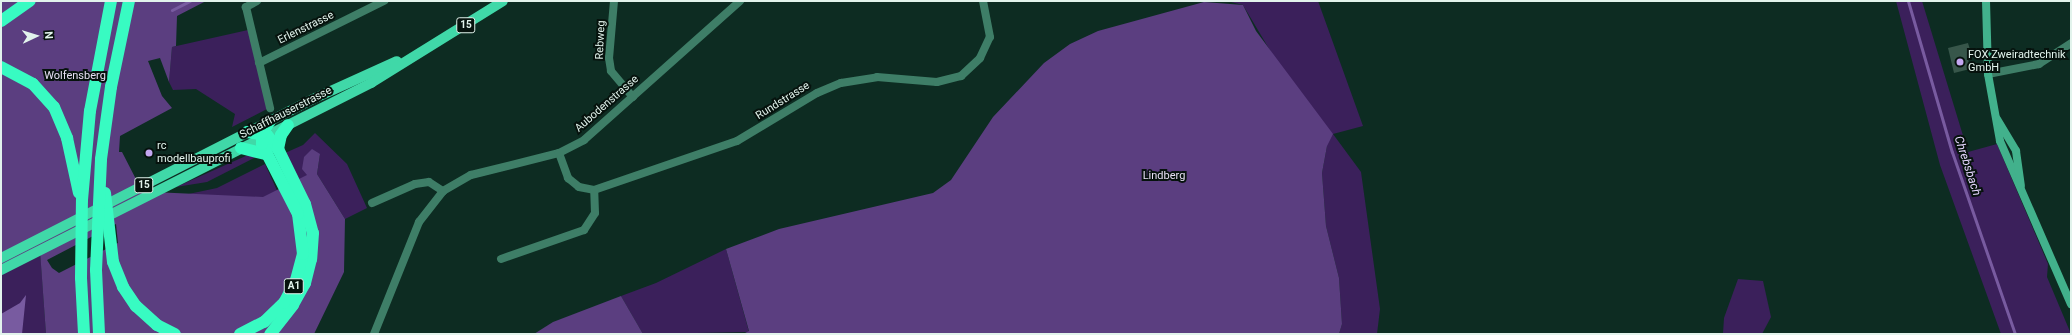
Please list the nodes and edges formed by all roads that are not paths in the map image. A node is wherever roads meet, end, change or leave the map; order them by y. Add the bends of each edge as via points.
1 (30, 1) edge
2 (111, 1) edge
3 (129, 1) edge
4 (257, 1) edge
5 (384, 1) edge
6 (503, 1) edge
7 (614, 1) edge
8 (740, 1) edge
9 (983, 1) edge
10 (1986, 1) edge
11 (1, 21) edge
12 (2071, 43) edge
13 (428, 48) junction
14 (259, 63) junction
15 (1, 67) edge
16 (1988, 74) junction
17 (633, 97) junction
18 (270, 108) dead end
19 (270, 121) junction
20 (288, 125) junction
21 (247, 132) junction
22 (263, 135) junction
23 (241, 148) junction
24 (278, 149) junction
25 (559, 153) junction
26 (265, 154) junction
27 (101, 159) junction
28 (78, 171) junction
29 (594, 190) junction
30 (442, 191) junction
31 (372, 203) dead end
32 (1, 258) edge
33 (501, 259) dead end
34 (1, 270) edge
35 (2071, 304) edge
36 (84, 334) edge
37 (99, 334) edge
38 (175, 334) edge
39 (240, 334) edge
40 (270, 334) edge
41 (374, 334) edge

1 - 11 highway
2 - 28 highway
3 - 27 highway via 111,87
4 - 14 street via 246,7
5 - 14 street, Erlenstrasse
6 - 13 main road, Schaffhauserstrasse / 15
7 - 17 street, Rebweg via 609,58 611,71
8 - 17 street, Aubodenstrasse
9 - 29 street, Rundstrasse via 990,37 980,58 961,76 937,82 876,77 841,83 816,93 737,141
10 - 16 main road
12 - 16 street via 2039,64
13 - 19 main road, Schaffhauserstrasse / 15 via 343,84
13 - 20 main road, Schaffhauserstrasse / 15 via 371,83
14 - 18 street
15 - 28 highway via 33,84 54,107
16 - 35 main road via 2002,148
17 - 25 street, Aubodenstrasse via 584,140
19 - 21 main road, Schaffhauserstrasse / 15
19 - 22 highway
20 - 22 main road, Schaffhauserstrasse / 15
20 - 24 highway via 281,135
21 - 22 highway
21 - 32 main road, Schaffhauserstrasse / 15
22 - 23 main road, Schaffhauserstrasse / 15
22 - 24 highway, A1
22 - 26 highway, A1
23 - 26 highway
23 - 34 main road, Schaffhauserstrasse / 15
24 - 40 highway, A1 via 308,211 313,246 302,290
25 - 29 street via 568,178 579,187
25 - 30 street, Aubodenstrasse via 471,174
26 - 39 highway, A1 via 298,214 303,254 296,280 284,303 264,322
27 - 37 highway, bridge via 96,270
27 - 38 highway, bridge via 113,262 123,286 136,306 157,325
28 - 36 highway, bridge via 82,200 81,278
29 - 33 street via 595,213 584,230
30 - 31 street via 429,182 415,184
30 - 41 street, Aubodenstrasse via 419,222

